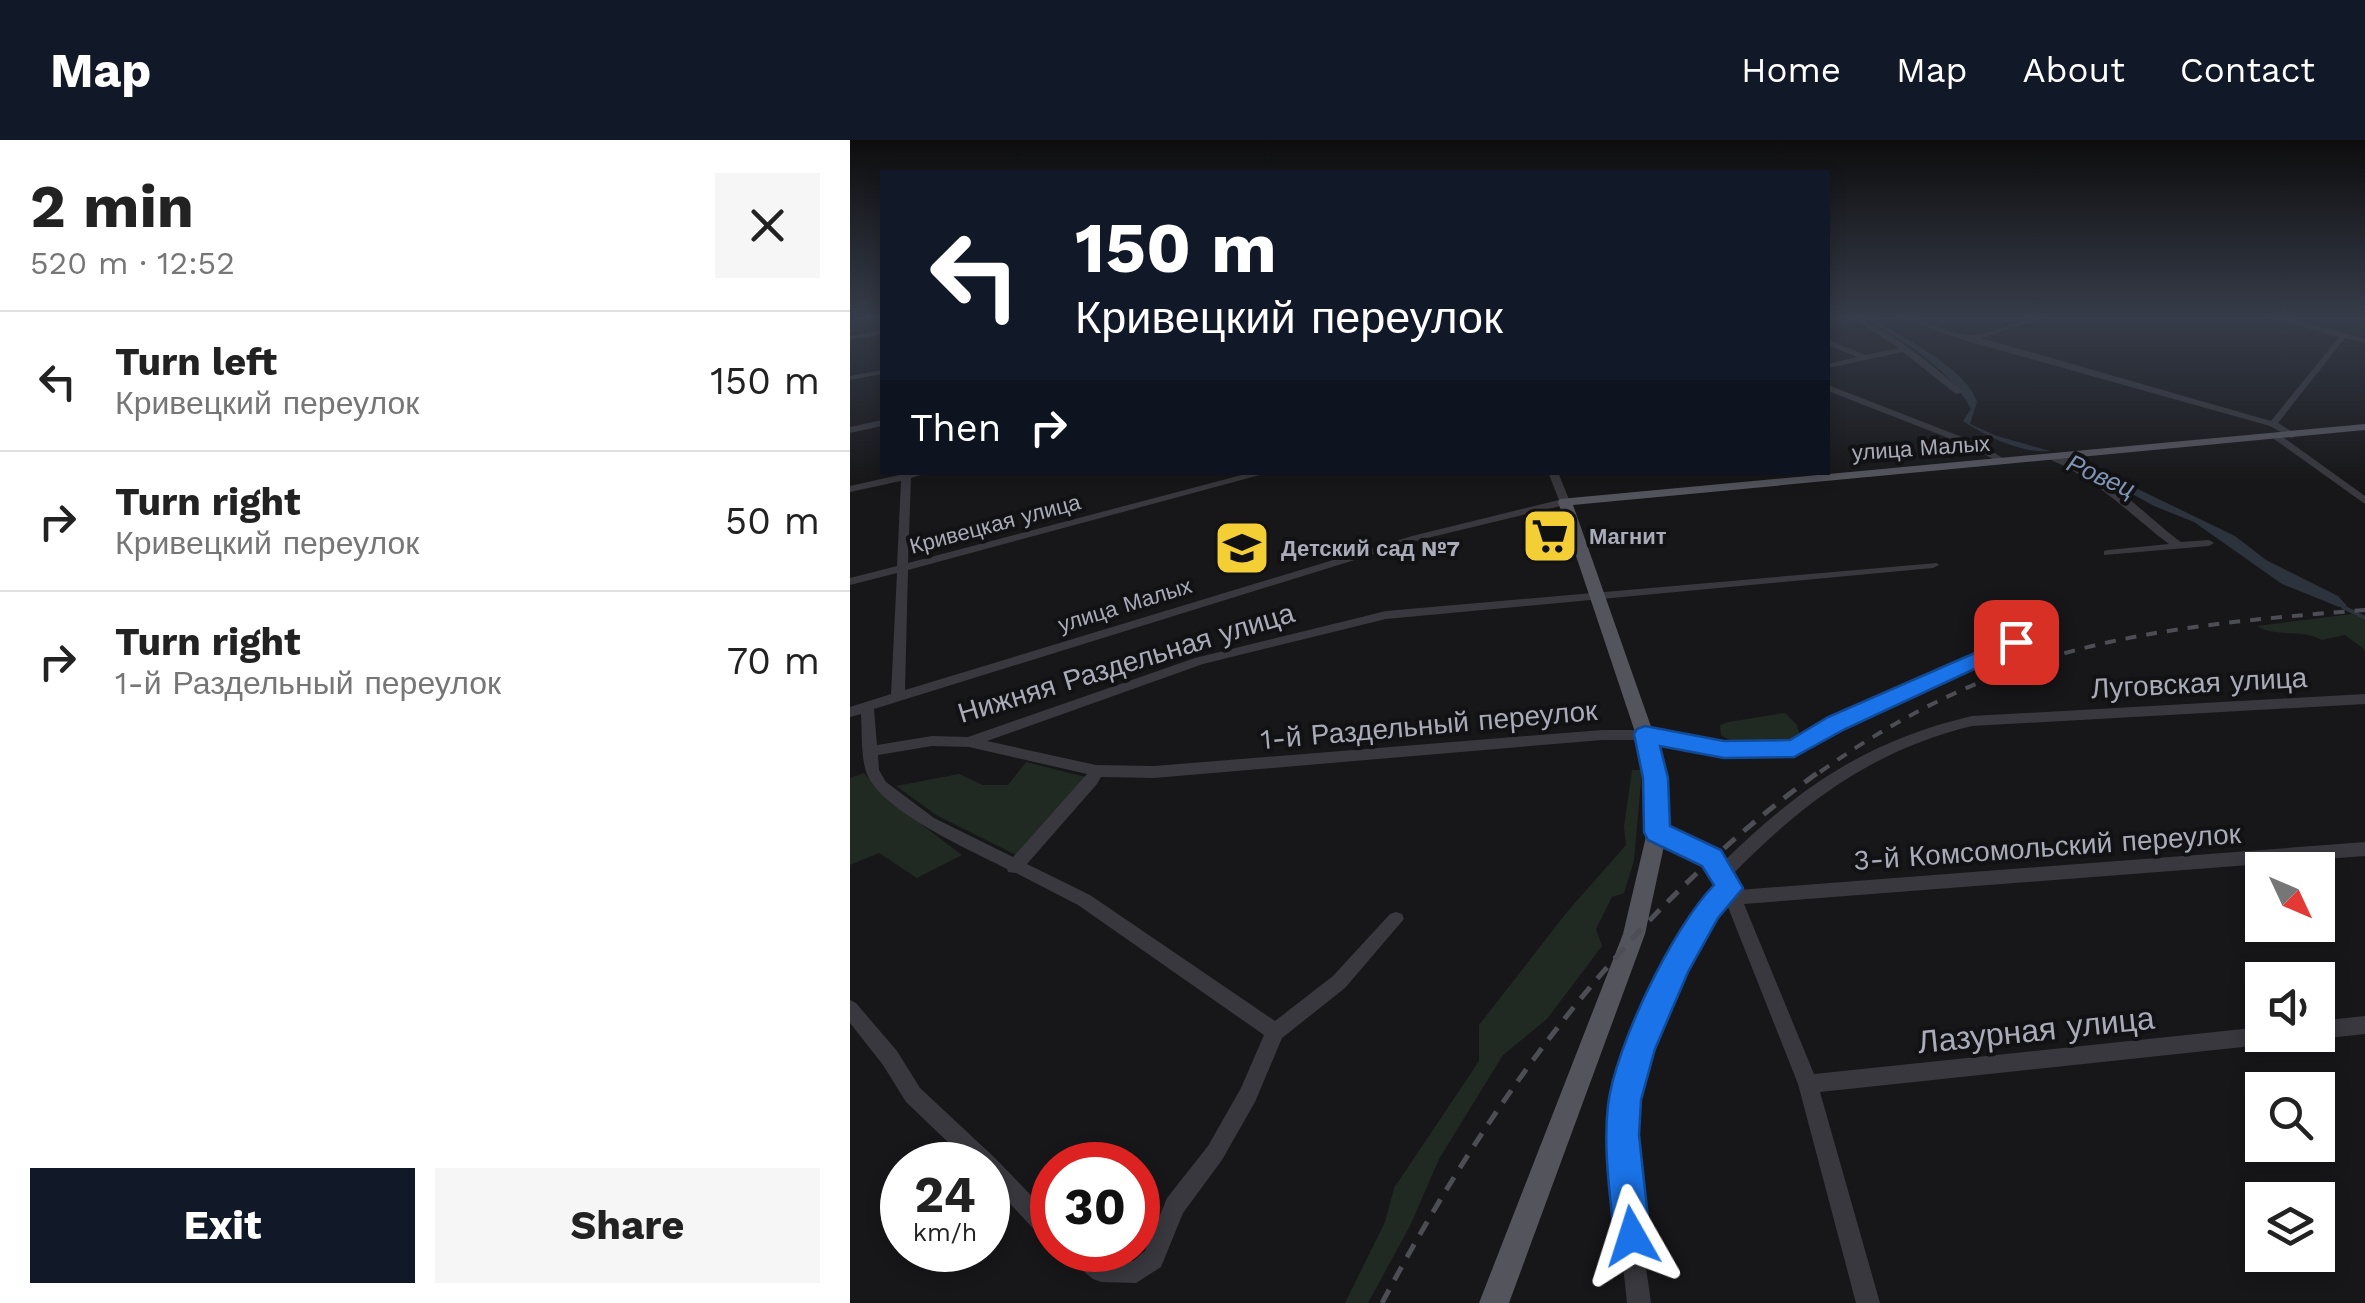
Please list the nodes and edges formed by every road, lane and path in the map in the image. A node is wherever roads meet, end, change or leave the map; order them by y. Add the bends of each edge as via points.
1 (880, 372) edge
2 (1934, 372) edge
3 (2082, 372) edge
4 (2316, 372) edge
5 (850, 378) edge
6 (1830, 389) edge
7 (1959, 392) dead end
8 (880, 423) edge
9 (2365, 427) edge
10 (850, 430) edge
11 (2275, 430) junction
12 (2054, 458) junction
13 (2004, 462) junction
14 (904, 475) edge
15 (1254, 475) edge
16 (1554, 475) edge
17 (850, 489) edge
18 (2365, 501) edge
19 (1564, 502) junction
20 (2209, 544) dead end
21 (2179, 546) junction
22 (2108, 553) dead end
23 (1933, 565) dead end
24 (902, 569) junction
25 (850, 582) edge
26 (1596, 596) junction
27 (2048, 628) dead end
28 (898, 697) junction
29 (2365, 699) edge
30 (859, 709) edge
31 (1645, 734) junction
32 (969, 742) junction
33 (870, 751) junction
34 (1096, 771) junction
35 (1657, 832) junction
36 (2365, 849) edge
37 (1014, 867) junction
38 (1728, 886) junction
39 (1396, 919) dead end
40 (850, 1009) edge
41 (2365, 1025) edge
42 (2335, 1028) edge
43 (1275, 1032) junction
44 (2245, 1038) edge
45 (1808, 1084) junction
46 (963, 1142) edge
47 (1010, 1189) edge
48 (1030, 1209) edge
49 (1160, 1242) edge
50 (1494, 1303) edge
51 (1639, 1303) edge
52 (1868, 1303) edge

1 - 5 street
2 - 7 street
3 - 11 street
4 - 11 street
6 - 13 street
8 - 10 street
9 - 11 main road, улица Малых via 2291,435
11 - 12 main road, улица Малых
11 - 18 street
12 - 13 main road, улица Малых
12 - 21 street via 2117,491
13 - 19 main road, улица Малых
14 - 17 street
14 - 24 street
15 - 24 street, Кривецкая улица
16 - 19 street
19 - 26 main road
19 - 28 street, улица Малых via 1416,538
20 - 21 street
21 - 22 street
23 - 26 street, Нижняя Раздельная улица
24 - 25 street, Кривецкая улица
24 - 28 street
26 - 31 main road
26 - 32 street, Нижняя Раздельная улица via 1424,610 1346,624 1200,661
27 - 31 street, 1-й Раздельный переулок via 1850,716 1794,748 1724,750
28 - 30 street, улица Малых
29 - 38 street, Луговская улица via 1940,726 1826,782 1754,842
30 - 33 street
31 - 34 street, 1-й Раздельный переулок
31 - 35 main road via 1656,778
32 - 33 street, Нижняя Раздельная улица
32 - 34 street, 1-й Раздельный переулок
33 - 37 street via 882,786 929,822
34 - 37 street
35 - 38 street via 1701,850
35 - 50 main road via 1634,934
36 - 38 street, 3-й Комсомольский переулок
37 - 43 street via 1084,900
38 - 45 street
38 - 51 street, Луговская улица via 1677,964 1624,1100
39 - 43 street via 1339,982
40 - 46 street via 914,1095
41 - 42 street
43 - 49 street via 1248,1095 1175,1206
44 - 45 street, Лазурная улица
45 - 52 street
47 - 48 street

